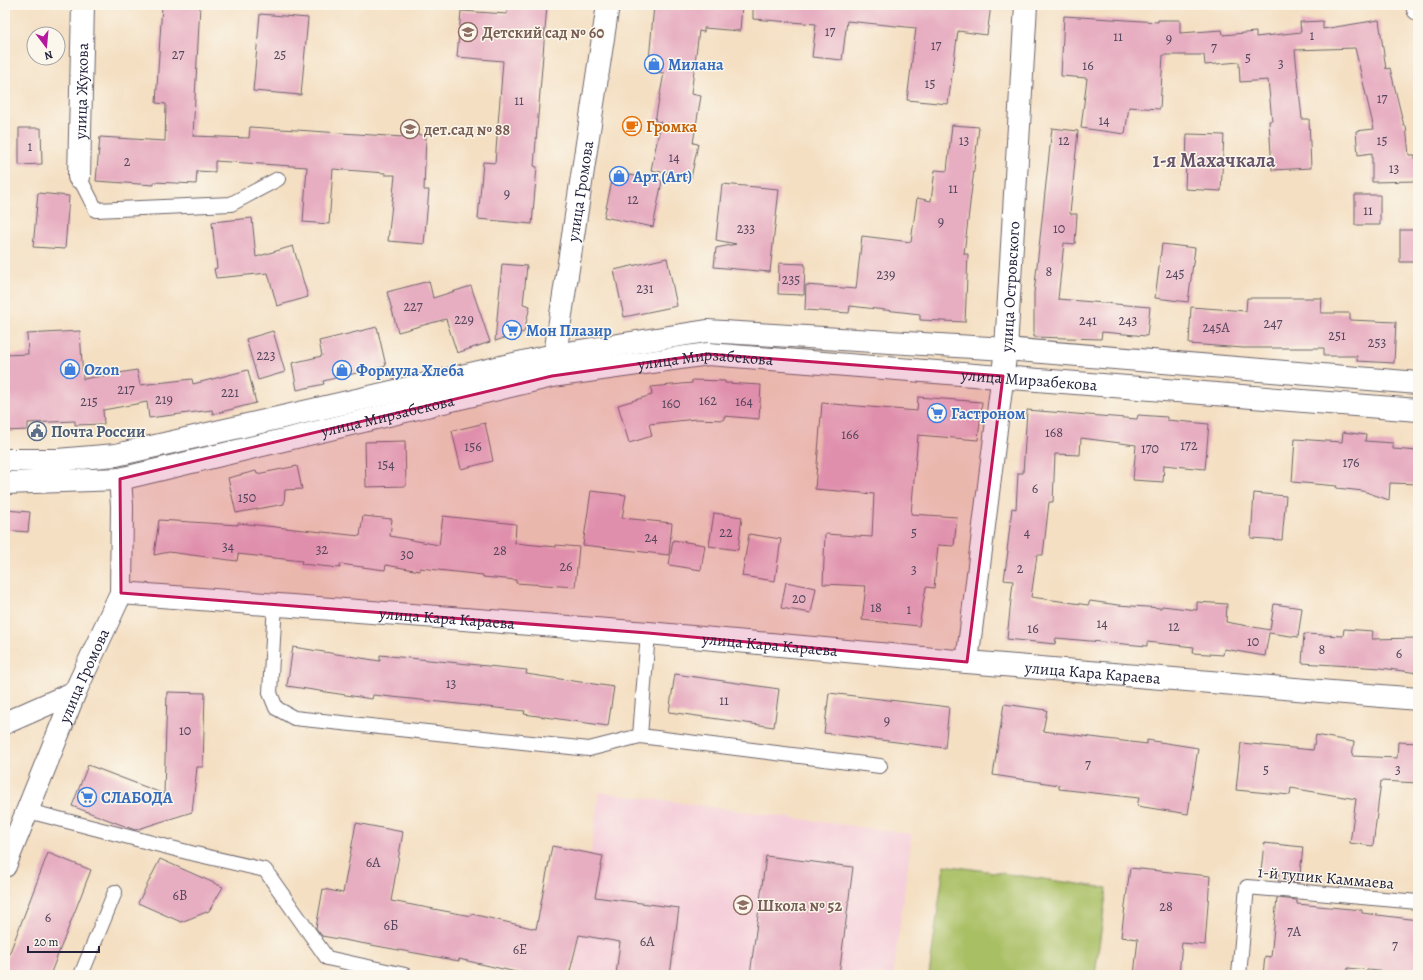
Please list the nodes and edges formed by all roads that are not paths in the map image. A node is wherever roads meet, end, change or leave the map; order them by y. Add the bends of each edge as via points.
1 (83, 5) edge
2 (608, 5) edge
3 (1026, 5) edge
4 (79, 177) joint
5 (278, 179) dead end
6 (1006, 349) junction
7 (554, 355) junction
8 (552, 376) junction
9 (1003, 376) junction
10 (1418, 383) edge
11 (1418, 410) edge
12 (5, 460) edge
13 (120, 479) junction
14 (5, 483) edge
15 (121, 593) junction
16 (275, 603) junction
17 (648, 633) junction
18 (967, 662) junction
19 (75, 692) junction
20 (1418, 699) edge
21 (5, 724) edge
22 (640, 736) junction
23 (880, 766) dead end
24 (28, 811) junction
25 (5, 866) edge
26 (115, 892) dead end
27 (1418, 902) edge
28 (81, 975) edge
29 (404, 975) edge
30 (1239, 975) edge

1 - 4 street, улица Жукова
2 - 7 street, улица Громова
3 - 6 street, улица Островского
4 - 5 lane via 96,210 231,204
6 - 7 street, улица Мирзабекова via 707,331
6 - 9 street, улица Островского
6 - 10 street, улица Мирзабекова
7 - 8 street, улица Громова
7 - 12 street, улица Мирзабекова via 116,455 57,460
8 - 9 street, улица Мирзабекова via 708,354
8 - 13 street, улица Мирзабекова
9 - 11 street, улица Мирзабекова
9 - 18 street, улица Островского
13 - 14 street, улица Мирзабекова
13 - 15 street, улица Громова
15 - 16 street, улица Кара Караева
15 - 19 street, улица Громова
16 - 17 street, улица Кара Караева
16 - 22 lane via 270,693 276,708 294,718 589,749
17 - 18 street, улица Кара Караева
17 - 22 lane
18 - 20 street, улица Кара Караева
19 - 21 street
19 - 24 street, улица Громова
22 - 23 lane
24 - 25 street, улица Громова
24 - 29 lane via 265,870 327,958
26 - 28 lane
27 - 30 lane, 1-й тупик Каммаева via 1247,887

